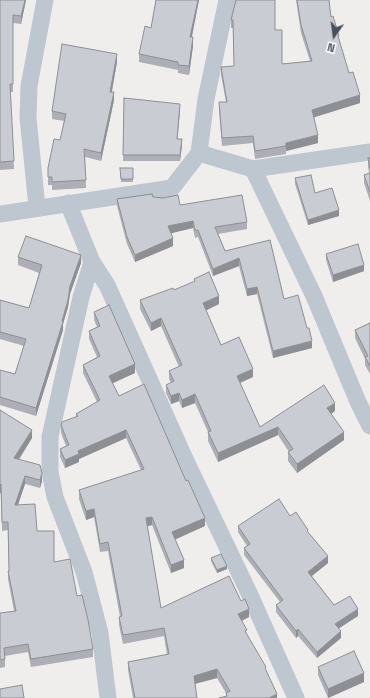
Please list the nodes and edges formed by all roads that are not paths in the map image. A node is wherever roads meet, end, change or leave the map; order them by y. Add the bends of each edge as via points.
1 (45, 0) edge
2 (227, 0) edge
3 (370, 152) edge
4 (199, 153) junction
5 (253, 169) junction
6 (68, 203) junction
7 (36, 207) junction
8 (0, 214) edge
9 (92, 262) junction
10 (370, 426) edge
11 (108, 698) edge
12 (296, 698) edge

1 - 7 street via 29,86 28,118
2 - 4 street via 206,99
3 - 5 street
4 - 5 street
4 - 6 street via 172,188
5 - 10 street via 314,296
6 - 7 street
6 - 9 street
7 - 8 street
9 - 11 street via 81,297 50,437 50,472 54,497 84,572 100,633
9 - 12 street via 107,285

